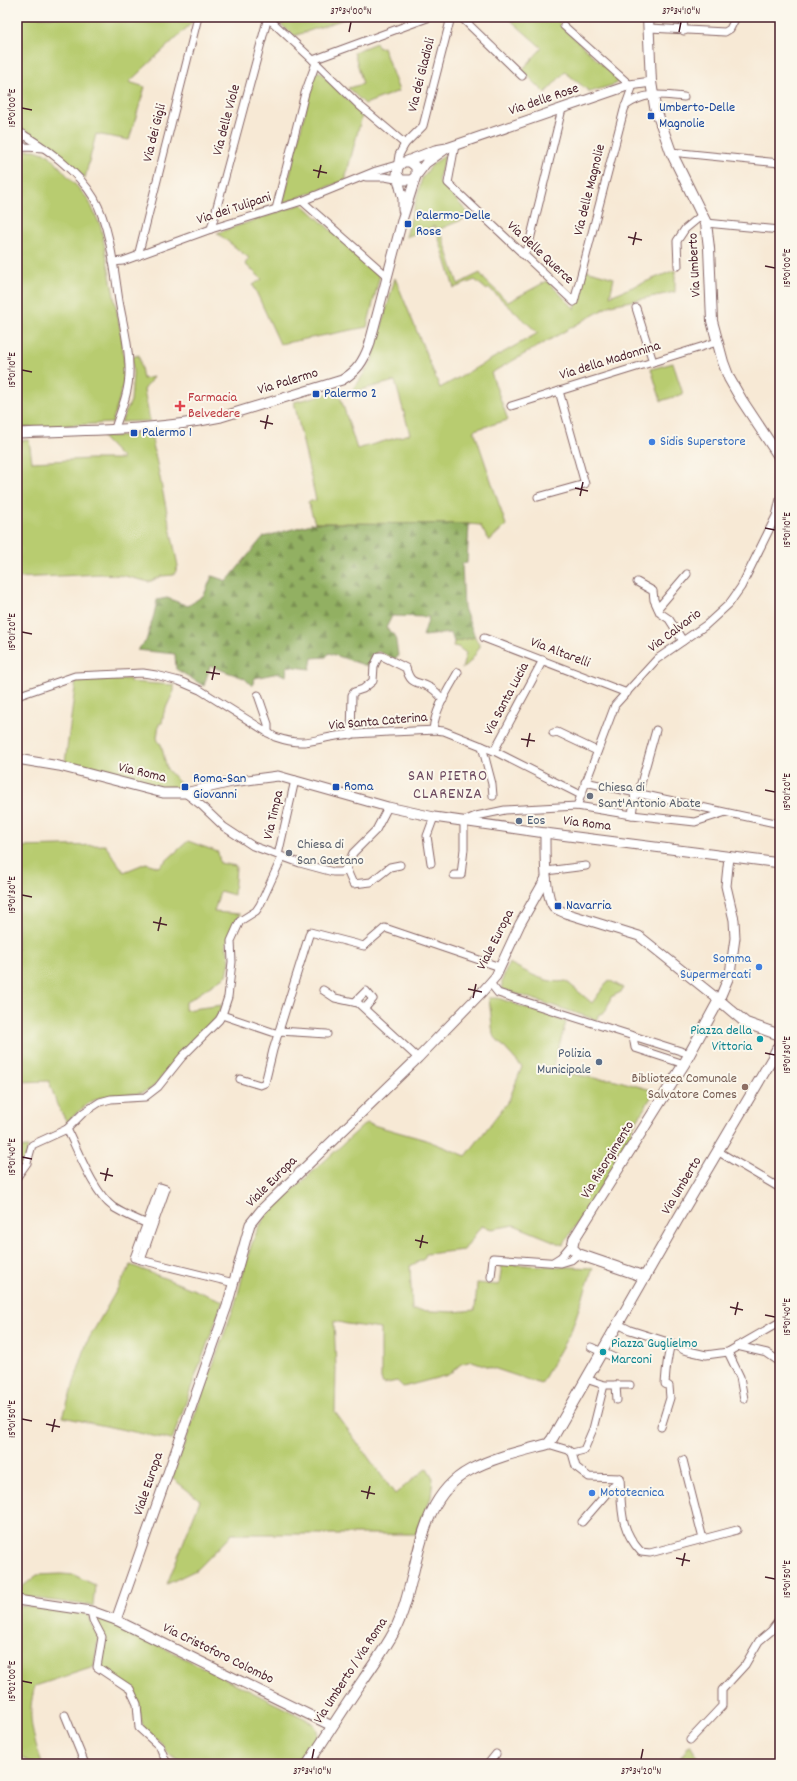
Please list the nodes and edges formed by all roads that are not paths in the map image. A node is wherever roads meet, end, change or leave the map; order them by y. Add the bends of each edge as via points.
1 (198, 17) edge
2 (268, 17) edge
3 (430, 17) edge
4 (450, 17) edge
5 (461, 17) edge
6 (648, 17) edge
7 (683, 17) edge
8 (736, 17) edge
9 (564, 26) dead end
10 (649, 28) junction
11 (684, 31) junction
12 (315, 61) junction
13 (522, 76) dead end
14 (651, 82) junction
15 (632, 85) junction
16 (653, 94) junction
17 (684, 97) dead end
18 (625, 106) junction
19 (562, 109) junction
20 (19, 134) edge
21 (406, 144) junction
22 (17, 145) edge
23 (451, 146) junction
24 (45, 148) junction
25 (17, 150) edge
26 (671, 152) junction
27 (780, 163) edge
28 (400, 168) junction
29 (416, 175) junction
30 (362, 178) junction
31 (302, 201) junction
32 (276, 209) junction
33 (402, 217) junction
34 (704, 218) junction
35 (211, 230) junction
36 (780, 230) edge
37 (522, 254) junction
38 (138, 256) junction
39 (113, 262) junction
40 (678, 266) dead end
41 (387, 276) junction
42 (574, 302) joint
43 (636, 308) dead end
44 (717, 342) junction
45 (653, 362) junction
46 (559, 391) junction
47 (511, 406) dead end
48 (115, 428) junction
49 (17, 433) edge
50 (780, 458) edge
51 (538, 497) dead end
52 (780, 499) edge
53 (687, 574) dead end
54 (637, 582) dead end
55 (658, 608) junction
56 (484, 638) dead end
57 (683, 641) junction
58 (543, 660) junction
59 (458, 672) dead end
60 (627, 693) junction
61 (258, 695) dead end
62 (17, 696) edge
63 (443, 700) junction
64 (432, 730) junction
65 (656, 730) dead end
66 (268, 733) junction
67 (553, 733) dead end
68 (351, 735) junction
69 (482, 746) junction
70 (494, 751) junction
71 (597, 751) junction
72 (17, 759) edge
73 (295, 780) junction
74 (585, 782) junction
75 (185, 793) junction
76 (637, 793) junction
77 (580, 795) junction
78 (493, 796) dead end
79 (576, 806) junction
80 (388, 807) junction
81 (723, 813) junction
82 (632, 815) junction
83 (434, 817) junction
84 (464, 822) junction
85 (780, 824) edge
86 (545, 833) junction
87 (280, 856) junction
88 (729, 857) junction
89 (432, 863) dead end
90 (780, 863) edge
91 (400, 865) dead end
92 (586, 866) dead end
93 (346, 868) junction
94 (546, 874) junction
95 (454, 875) dead end
96 (535, 898) junction
97 (554, 908) junction
98 (500, 967) junction
99 (490, 983) junction
100 (323, 990) dead end
101 (719, 1000) junction
102 (355, 1002) junction
103 (364, 1008) junction
104 (222, 1015) junction
105 (279, 1032) junction
106 (327, 1034) dead end
107 (780, 1035) edge
108 (631, 1036) junction
109 (780, 1043) edge
110 (690, 1054) junction
111 (418, 1058) junction
112 (777, 1058) edge
113 (684, 1064) junction
114 (240, 1079) dead end
115 (67, 1129) junction
116 (718, 1152) junction
117 (17, 1177) edge
118 (780, 1188) edge
119 (572, 1244) junction
120 (578, 1254) junction
121 (551, 1262) junction
122 (491, 1277) dead end
123 (645, 1277) junction
124 (234, 1283) junction
125 (780, 1322) edge
126 (618, 1324) junction
127 (671, 1344) junction
128 (737, 1346) junction
129 (591, 1347) dead end
130 (602, 1352) junction
131 (728, 1352) junction
132 (615, 1358) dead end
133 (780, 1362) edge
134 (586, 1379) junction
135 (604, 1385) junction
136 (616, 1385) junction
137 (630, 1385) dead end
138 (744, 1399) dead end
139 (617, 1400) dead end
140 (661, 1427) dead end
141 (548, 1444) junction
142 (572, 1453) junction
143 (684, 1460) dead end
144 (620, 1478) junction
145 (582, 1522) dead end
146 (737, 1530) dead end
147 (703, 1539) junction
148 (17, 1600) edge
149 (91, 1611) junction
150 (780, 1619) edge
151 (116, 1620) junction
152 (65, 1715) dead end
153 (332, 1726) junction
154 (690, 1740) dead end
155 (496, 1754) dead end
156 (85, 1764) edge
157 (166, 1764) edge
158 (308, 1764) edge
159 (488, 1764) edge

1 - 38 street, Via dei Gigli
2 - 12 street
2 - 35 street, Via delle Viole
3 - 12 street
4 - 21 street, Via dei Gladioli via 423,126
5 - 13 street
6 - 10 main road, Via Umberto
7 - 11 street
8 - 11 street via 730,29 725,32
9 - 15 street
10 - 11 street
10 - 14 main road, Via Umberto
12 - 21 street via 360,106
12 - 32 street
14 - 15 street, Via delle Rose
14 - 16 main road, Via Umberto
15 - 18 street, Via delle Magnolie
15 - 19 street, Via delle Rose
16 - 17 street
16 - 18 street via 641,96
16 - 26 main road, Via Umberto
18 - 42 street, Via delle Magnolie
19 - 23 street, Via delle Rose
19 - 37 street via 528,248
20 - 22 street via 22,138
20 - 24 street
21 - 28 street, Via dei Gladioli
23 - 28 street via 435,150
23 - 29 street via 426,163
23 - 37 street, Via delle Querce via 448,184
24 - 25 street via 30,147
24 - 39 street via 63,163 93,197 104,222
26 - 27 street
26 - 34 main road, Via Umberto
28 - 29 street via 411,180
28 - 29 street via 410,162 416,167
28 - 30 street via 378,176
28 - 30 street via 376,171
28 - 33 street
29 - 33 street
30 - 31 street, Via dei Tulipani
31 - 32 street, Via dei Tulipani
31 - 41 street
32 - 35 street, Via dei Tulipani
33 - 41 street, Via Palermo
34 - 36 street
34 - 40 street via 685,229 677,240
34 - 44 main road, Via Umberto via 709,248 711,309
35 - 38 street, Via dei Tulipani
37 - 42 street, Via delle Querce
38 - 39 street, Via dei Tulipani
39 - 48 street via 127,344 129,373 126,398
41 - 48 street, Via Palermo via 365,358 353,374 342,380 220,417 155,426
43 - 45 street
44 - 45 street, Via della Madonnina
44 - 50 main road, Via Umberto via 729,378
45 - 46 street, Via della Madonnina
46 - 47 street, Via della Madonnina
46 - 51 street via 585,484
48 - 49 street, Via Palermo
52 - 57 street, Via Calvario via 776,516 737,594 706,625
53 - 55 street
54 - 55 street via 653,591
55 - 57 street via 660,613 669,619
56 - 58 street, Via Altarelli
57 - 60 street, Via Calvario via 657,659
58 - 60 street, Via Altarelli
58 - 70 street, Via Santa Lucia
59 - 63 street
60 - 71 street, Via Calvario via 615,705
61 - 66 street via 268,724
62 - 66 street, Via Santa Caterina via 63,679 88,674 156,674 200,690
63 - 64 street
63 - 68 street via 431,687 413,682 406,668 379,656 374,666 373,680 352,695
64 - 68 street, Via Santa Caterina
64 - 69 street, Via Santa Caterina via 444,731
65 - 76 street
66 - 68 street, Via Santa Caterina via 282,740 301,743
67 - 71 street via 557,732
69 - 70 street, Via Santa Caterina
69 - 78 street
70 - 77 street, Via Santa Caterina
71 - 74 street, Via Calvario
72 - 75 street, Via Roma via 59,766 163,793
73 - 75 street, Via Roma via 278,776 254,778
73 - 80 street, Via Roma
73 - 87 street, Via Timpa
74 - 76 street
74 - 77 street, Via Calvario
75 - 87 street via 224,827 253,846
76 - 81 street
76 - 82 street
77 - 79 street, Via Calvario
79 - 82 street
79 - 84 street via 505,810 476,816
80 - 83 street, Via Roma
80 - 93 street via 376,830 353,853
81 - 82 street via 695,822
81 - 85 street
83 - 84 street, Via Roma
83 - 89 street via 427,836
84 - 86 street, Via Roma
84 - 95 street via 461,875
86 - 88 street, Via Roma
86 - 94 street
87 - 93 street via 333,872 342,872
87 - 104 street, Via Timpa via 260,905 256,911 240,921 231,941 232,962 228,997
88 - 90 street, Via Roma
88 - 101 street, Via Risorgimento via 726,886 734,920 735,938 730,974
91 - 93 street via 390,867 371,882 353,884
92 - 94 street
94 - 96 street, Viale Europa
94 - 97 street via 550,900
96 - 97 street
96 - 98 street, Viale Europa
97 - 101 street via 639,936
98 - 99 street, Viale Europa
98 - 105 street via 384,928 364,946 310,932
99 - 108 street via 498,993
99 - 111 street, Viale Europa
100 - 102 street via 335,998
101 - 107 main road via 746,1023
101 - 110 main road, Via Risorgimento
102 - 103 street
102 - 103 street via 366,992 373,999
103 - 111 street
104 - 105 street
104 - 115 street via 182,1057 158,1088 145,1097 100,1102 83,1113
105 - 106 street
105 - 114 street via 265,1083 260,1085
108 - 110 street
108 - 113 street via 636,1048
109 - 112 main road, Via Umberto
110 - 113 main road, Via Risorgimento
111 - 124 street, Viale Europa via 262,1209 250,1224
112 - 116 main road, Via Umberto
113 - 119 main road, Via Risorgimento
115 - 117 street via 32,1146 27,1163
115 - 124 street via 101,1195 114,1208 150,1225 134,1258
116 - 118 street
116 - 123 main road, Via Umberto
119 - 120 main road via 573,1250
119 - 121 street via 561,1257
120 - 121 street via 561,1263
120 - 123 main road
121 - 122 street via 493,1258
123 - 126 main road, Via Umberto
124 - 151 street, Viale Europa
125 - 128 street
126 - 127 street
126 - 130 main road, Via Umberto
127 - 131 street via 706,1355
127 - 140 street via 666,1362 665,1384 670,1386 670,1398
128 - 131 street
128 - 133 street via 766,1353
129 - 130 street
130 - 132 street
130 - 134 main road, Via Umberto
131 - 138 street via 740,1377
134 - 135 street
134 - 141 main road, Via Umberto
135 - 136 street
135 - 142 street via 593,1429 584,1450
136 - 137 street
136 - 139 street
141 - 142 street
141 - 153 main road, Via Umberto / Via Roma via 492,1460 470,1470 448,1487 439,1498 428,1520 405,1604 394,1632
142 - 144 street via 576,1467 589,1477
143 - 147 street
144 - 145 street
144 - 147 street via 624,1525 632,1542 641,1552 650,1553
146 - 147 street
148 - 149 street, Via Cristoforo Colombo
149 - 151 street, Via Cristoforo Colombo
149 - 157 street via 102,1637 97,1667 130,1689 137,1704 139,1728 160,1747
150 - 154 street via 759,1641 746,1665 722,1690 722,1706
151 - 153 street, Via Cristoforo Colombo
152 - 156 street
153 - 158 main road, Via Umberto / Via Roma
155 - 159 street

